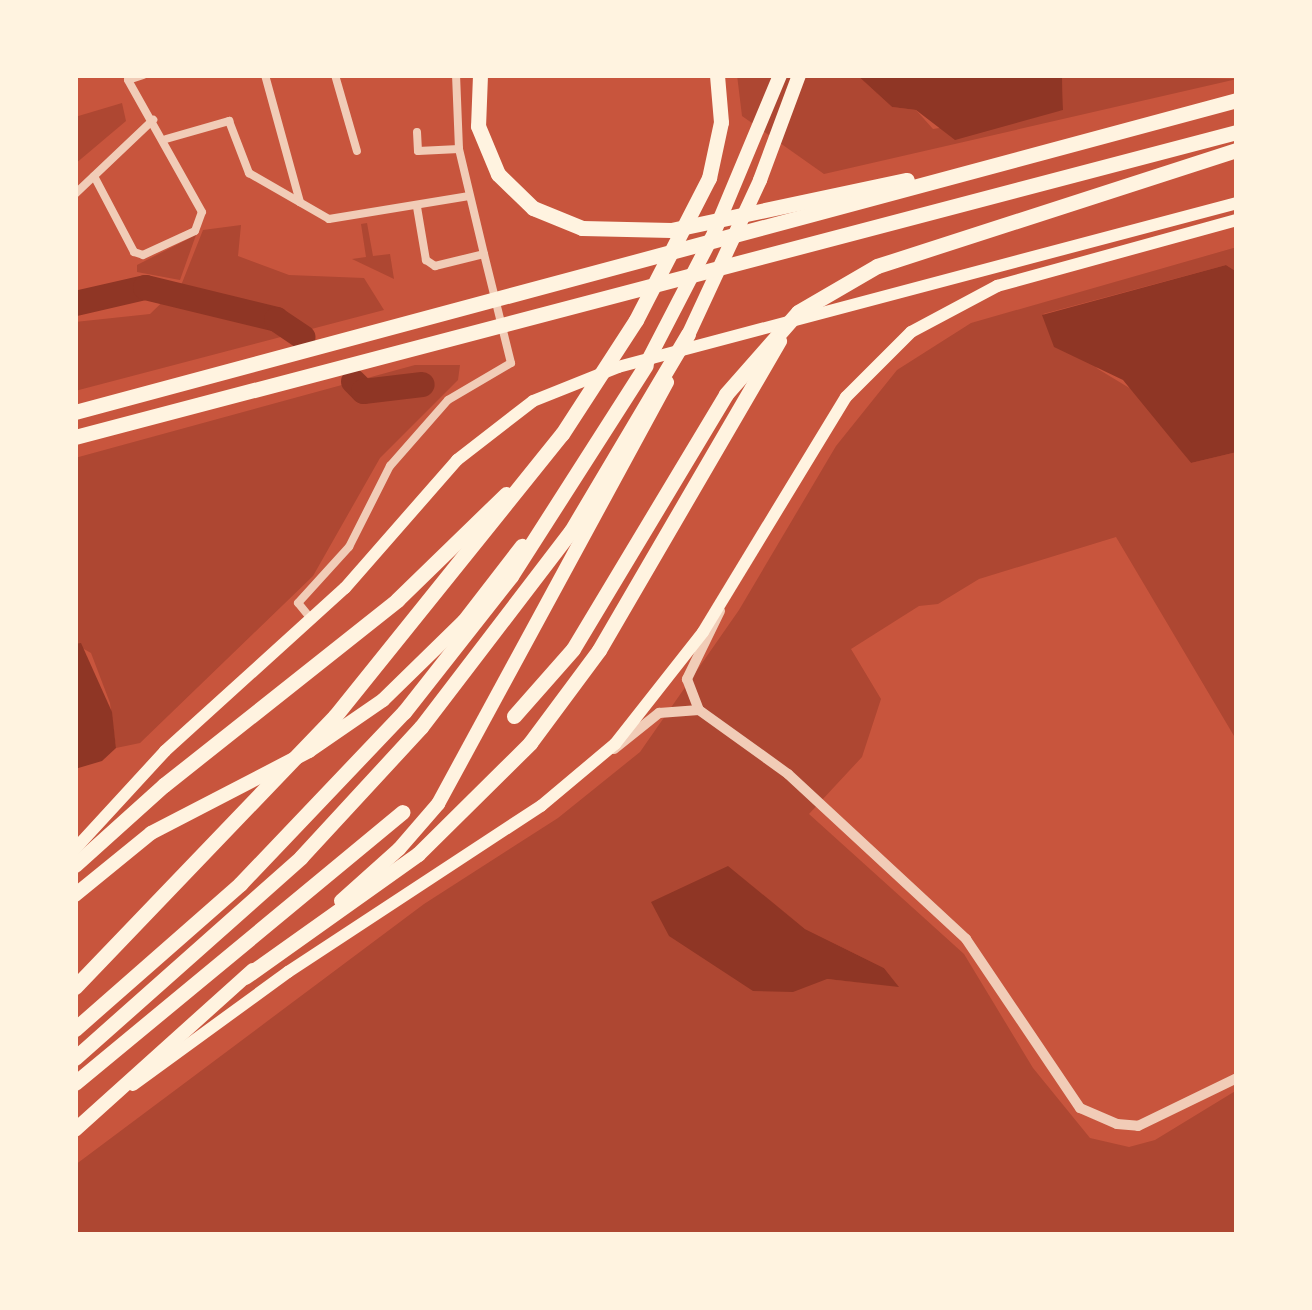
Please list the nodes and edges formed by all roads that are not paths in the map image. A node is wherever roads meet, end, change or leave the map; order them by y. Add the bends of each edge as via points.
1 (143, 75) edge
2 (265, 75) edge
3 (335, 75) edge
4 (456, 75) edge
5 (480, 75) edge
6 (717, 75) edge
7 (780, 75) edge
8 (800, 75) edge
9 (126, 77) edge
10 (1237, 100) edge
11 (153, 120) junction
12 (417, 132) dead end
13 (1237, 132) edge
14 (166, 139) junction
15 (459, 149) junction
16 (1237, 150) edge
17 (358, 151) dead end
18 (1043, 152) junction
19 (94, 176) junction
20 (75, 194) edge
21 (468, 196) junction
22 (300, 202) junction
23 (1237, 203) edge
24 (417, 207) junction
25 (1237, 220) edge
26 (484, 254) junction
27 (836, 287) junction
28 (688, 334) junction
29 (646, 365) junction
30 (585, 398) junction
31 (75, 412) edge
32 (75, 437) edge
33 (724, 596) junction
34 (312, 620) junction
35 (699, 710) junction
36 (514, 716) dead end
37 (596, 760) junction
38 (403, 812) dead end
39 (75, 849) edge
40 (75, 865) edge
41 (75, 895) edge
42 (245, 976) junction
43 (75, 987) edge
44 (75, 1029) edge
45 (75, 1058) edge
46 (1237, 1078) edge
47 (75, 1083) edge
48 (88, 1119) junction
49 (75, 1130) edge

1 - 9 street
2 - 22 street
3 - 17 street
4 - 15 street
5 - 18 highway via 480,137 504,182 554,220 604,232 702,225
6 - 30 highway via 720,135 702,194 636,320
7 - 29 highway via 678,309
8 - 28 highway
9 - 11 street
10 - 18 highway
11 - 14 street
11 - 19 street
12 - 15 street via 418,151
13 - 32 highway
14 - 19 street via 202,212 194,231 134,252
14 - 22 street via 229,121 249,173
15 - 21 street
16 - 27 highway via 904,256
18 - 31 highway
19 - 20 street
21 - 24 street
21 - 26 street
22 - 24 street via 343,221
23 - 34 main road via 568,384 480,438
24 - 26 street via 426,260 435,266
25 - 33 main road via 997,286 911,332 846,396
26 - 34 street via 510,356 504,370 448,400 390,466 350,547 298,603
27 - 36 highway via 776,332 742,372 573,649
27 - 42 highway via 774,348 599,650 530,743 418,854
28 - 42 highway via 644,428 438,804 376,871
28 - 45 highway via 571,531 432,714 301,857
29 - 41 highway via 464,621 359,718 126,850
29 - 44 highway via 529,551 415,699 240,884
30 - 40 highway via 524,474 432,569
30 - 43 highway via 505,510 334,716
33 - 35 street via 687,680
33 - 37 main road via 668,682
34 - 39 main road via 165,751
35 - 37 street via 659,713
35 - 46 street via 788,774 966,939 1080,1108 1138,1126
37 - 48 main road via 542,806 288,972
38 - 47 highway
42 - 48 highway
48 - 49 highway

